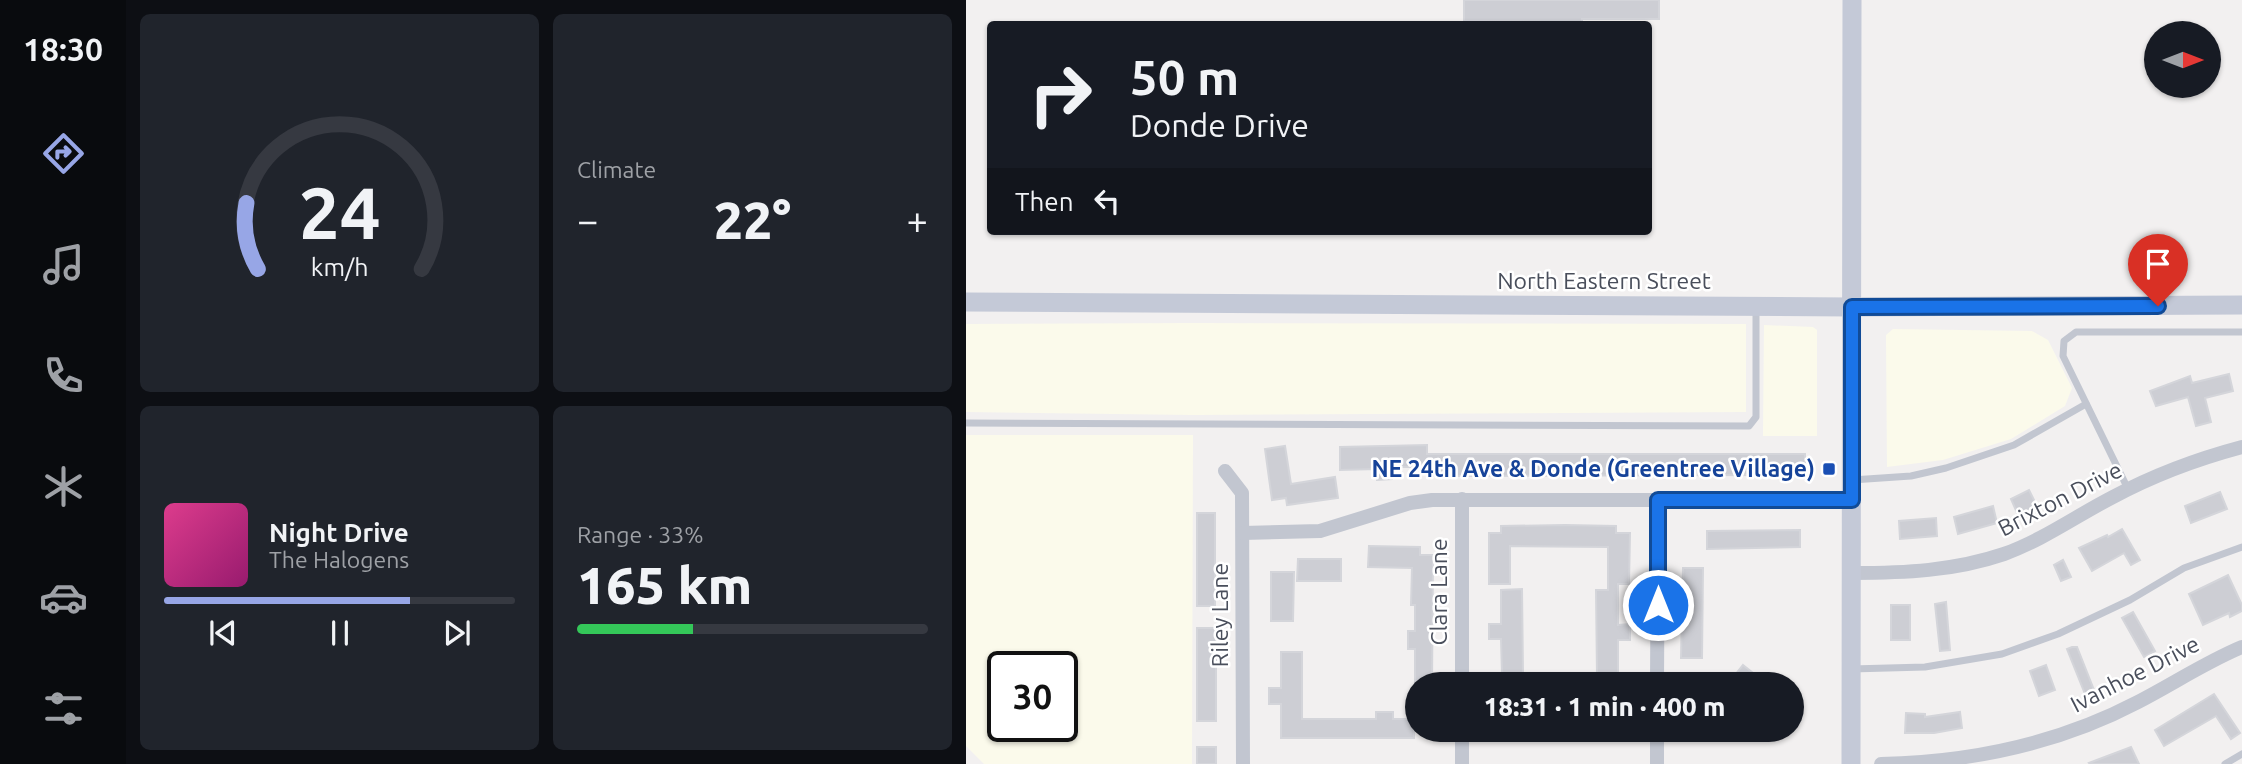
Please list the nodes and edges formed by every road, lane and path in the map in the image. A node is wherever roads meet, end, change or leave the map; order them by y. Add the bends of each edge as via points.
1 (1852, 0) edge
2 (966, 302) edge
3 (2242, 305) edge
4 (1756, 306) junction
5 (1852, 307) junction
6 (2242, 332) edge
7 (2086, 404) junction
8 (966, 423) edge
9 (2242, 447) edge
10 (1225, 471) dead end
11 (2128, 489) junction
12 (1851, 490) junction
13 (1462, 499) junction
14 (1658, 500) junction
15 (1243, 533) junction
16 (2242, 547) edge
17 (1852, 573) junction
18 (2242, 647) edge
19 (1851, 669) junction
20 (1462, 672) edge
21 (1657, 672) edge
22 (1462, 742) edge
23 (1657, 742) edge
24 (2242, 754) edge
25 (1243, 764) edge
26 (1462, 764) edge
27 (1657, 764) edge
28 (1851, 764) edge
29 (1881, 764) edge
30 (2225, 764) edge

1 - 5 main road
2 - 4 main road, North Eastern Street
3 - 5 main road, North Eastern Street
4 - 5 main road, North Eastern Street
4 - 8 lane via 1756,417 1749,426
5 - 12 main road
6 - 7 lane via 2076,332 2064,341 2063,356
7 - 11 lane
7 - 12 lane via 2014,445 1946,468
9 - 11 street, Brixton Drive via 2183,465
10 - 15 street, Riley Lane via 1242,493
11 - 17 street, Brixton Drive via 2004,554 1939,570
12 - 14 street
12 - 17 main road
13 - 14 street
13 - 15 street via 1410,503 1320,531
13 - 20 street, Clara Lane
14 - 21 street
15 - 25 street, Riley Lane
16 - 19 lane via 2184,568 2130,600 2003,654 1925,667
17 - 19 main road
18 - 29 street, Ivanhoe Drive via 2112,715 2056,737 1982,756
19 - 28 main road
22 - 26 street
23 - 27 street
24 - 30 lane

